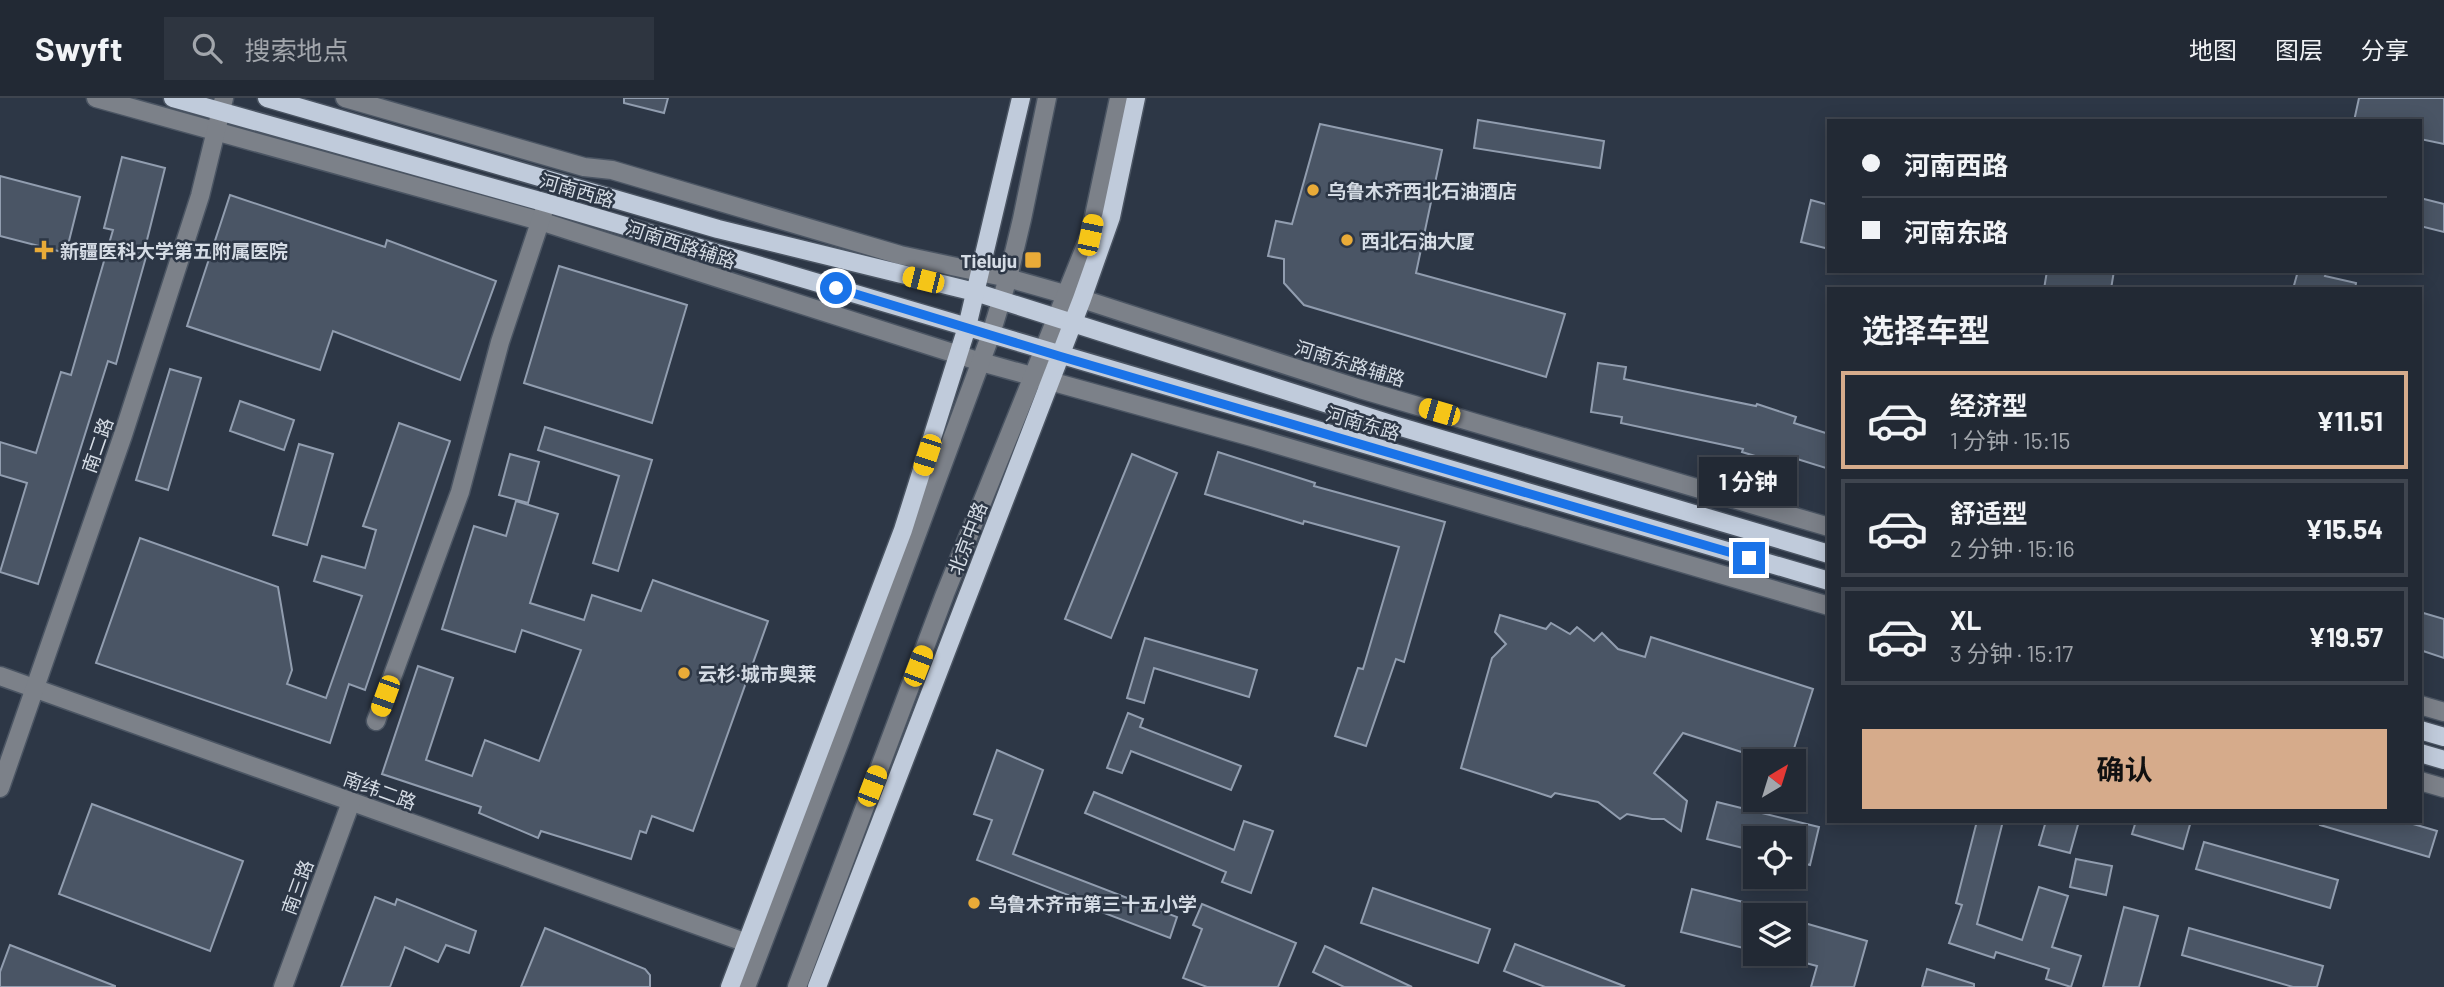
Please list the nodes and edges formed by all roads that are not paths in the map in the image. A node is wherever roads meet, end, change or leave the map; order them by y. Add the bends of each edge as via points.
1 (96, 98) edge
2 (173, 98) edge
3 (267, 98) edge
4 (345, 98) edge
5 (1021, 98) edge
6 (1047, 98) edge
7 (1119, 98) edge
8 (1136, 98) edge
9 (222, 105) edge
10 (216, 131) junction
11 (547, 203) junction
12 (540, 221) junction
13 (980, 272) junction
14 (1008, 278) junction
15 (975, 292) junction
16 (1074, 297) junction
17 (1000, 300) junction
18 (1064, 320) junction
19 (967, 327) junction
20 (991, 334) junction
21 (1051, 353) junction
22 (958, 355) junction
23 (981, 362) junction
24 (1041, 379) junction
25 (1827, 526) edge
26 (1827, 553) edge
27 (1827, 580) edge
28 (1827, 605) edge
29 (0, 676) edge
30 (35, 689) junction
31 (2422, 706) edge
32 (2444, 712) edge
33 (376, 721) dead end
34 (2422, 731) edge
35 (2444, 737) edge
36 (2422, 754) edge
37 (2444, 760) edge
38 (2422, 782) edge
39 (2444, 788) edge
40 (0, 789) edge
41 (351, 802) junction
42 (747, 943) junction
43 (283, 987) edge
44 (730, 987) edge
45 (746, 987) edge
46 (797, 987) edge
47 (817, 987) edge

1 - 10 street, 河南西路辅路
2 - 9 main road, 河南西路
3 - 15 main road, 河南西路 via 718,229
4 - 13 street via 900,255
5 - 13 main road
6 - 14 street
7 - 16 street
8 - 16 main road, 北京中路 via 1111,217
9 - 10 street, 南二路
9 - 11 main road, 河南西路
10 - 12 street, 河南西路辅路
10 - 30 street, 南二路 via 200,196 127,422
11 - 12 street
11 - 19 main road, 河南西路
12 - 22 street, 河南西路辅路
12 - 33 street via 500,342 460,492
13 - 14 street, 河南东路辅路
13 - 15 main road
14 - 16 street, 河南东路辅路
14 - 17 street
15 - 17 main road, 河南东路
15 - 19 main road
16 - 18 main road, 北京中路
16 - 25 street, 河南东路辅路 via 1360,389
17 - 18 main road, 河南东路
17 - 20 street
18 - 21 main road, 北京中路
18 - 26 main road, 河南东路 via 1394,425
19 - 20 main road, 河南东路
19 - 22 main road
20 - 21 main road, 河南东路
20 - 23 street
21 - 24 main road, 北京中路
21 - 27 main road, 河南东路
22 - 23 street, 河南西路辅路
22 - 42 main road via 903,530
23 - 24 street, 河南西路辅路
23 - 45 street
24 - 28 street
24 - 46 street via 945,594
24 - 47 main road, 北京中路
29 - 30 street, 南纬二路
30 - 40 street, 南二路
30 - 41 street, 南纬二路
31 - 32 street
34 - 35 main road
36 - 37 main road
38 - 39 street
41 - 42 street, 南纬二路
41 - 43 street, 南三路
42 - 44 main road

